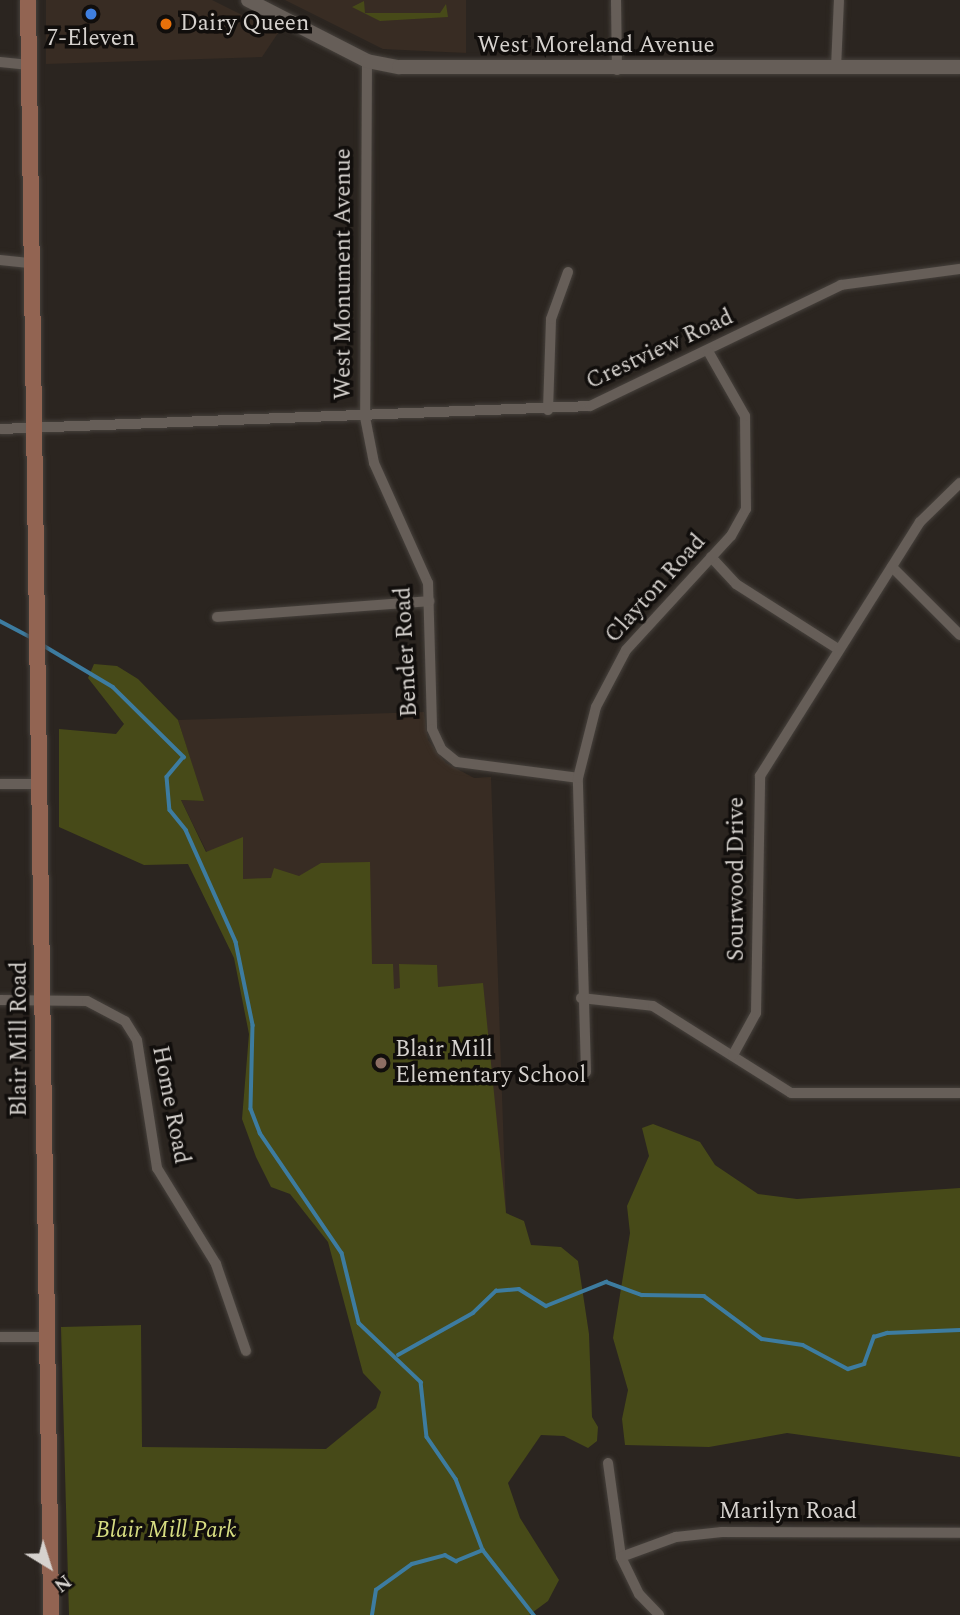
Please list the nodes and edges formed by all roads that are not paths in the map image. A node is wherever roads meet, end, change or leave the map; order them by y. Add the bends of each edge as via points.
1 (28, 0) edge
2 (248, 0) edge
3 (616, 0) edge
4 (839, 0) edge
5 (367, 61) junction
6 (0, 62) edge
7 (27, 65) junction
8 (960, 67) edge
9 (836, 68) junction
10 (617, 70) junction
11 (0, 260) edge
12 (29, 263) junction
13 (960, 269) edge
14 (568, 272) dead end
15 (709, 353) junction
16 (548, 410) junction
17 (365, 417) junction
18 (0, 429) edge
19 (36, 430) junction
20 (960, 483) edge
21 (711, 557) junction
22 (892, 567) junction
23 (429, 601) junction
24 (217, 617) dead end
25 (960, 635) edge
26 (838, 649) junction
27 (578, 778) junction
28 (0, 784) edge
29 (39, 784) junction
30 (581, 998) junction
31 (44, 999) junction
32 (0, 1000) edge
33 (733, 1055) junction
34 (586, 1072) dead end
35 (960, 1093) edge
36 (44, 1337) junction
37 (0, 1338) edge
38 (246, 1351) dead end
39 (608, 1463) dead end
40 (960, 1533) edge
41 (621, 1557) junction
42 (51, 1615) edge
43 (659, 1615) edge

1 - 7 main road, Blair Mill Road
2 - 5 street, West Moreland Avenue
3 - 10 street
4 - 9 street
5 - 10 street, West Moreland Avenue via 430,69
5 - 17 street, West Monument Avenue
6 - 7 street
7 - 12 main road, Blair Mill Road
8 - 9 street, West Moreland Avenue
9 - 10 street, West Moreland Avenue
11 - 12 street
12 - 19 main road, Blair Mill Road
13 - 15 street, Crestview Road via 841,285
14 - 16 street via 551,319
15 - 16 street, Crestview Road via 613,400
15 - 21 street, Clayton Road via 745,416 749,437 743,519
16 - 17 street, Crestview Road
17 - 19 street, West Monument Avenue
17 - 23 street, Bender Road via 374,463 420,564
18 - 19 street, West Monument Avenue
19 - 29 main road, Blair Mill Road
20 - 22 street, Sourwood Drive via 920,522
21 - 26 street via 736,584
21 - 27 street, Clayton Road via 620,659 596,707
22 - 25 street
22 - 26 street, Sourwood Drive
23 - 24 street
23 - 27 street, Bender Road via 432,729 442,750 457,762
26 - 33 street, Sourwood Drive via 760,776 756,1013
27 - 30 street, Clayton Road
28 - 29 street
29 - 31 main road, Blair Mill Road
30 - 33 street via 653,1006
30 - 34 street, Clayton Road
31 - 32 street, Home Road
31 - 36 main road, Blair Mill Road
31 - 38 street, Home Road via 88,1001 111,1009 137,1040 158,1168 216,1264
33 - 35 street via 781,1088 802,1095
36 - 37 street
36 - 42 main road, Blair Mill Road
39 - 41 street
40 - 41 street, Marilyn Road via 722,1532 676,1537
41 - 43 street via 639,1594

